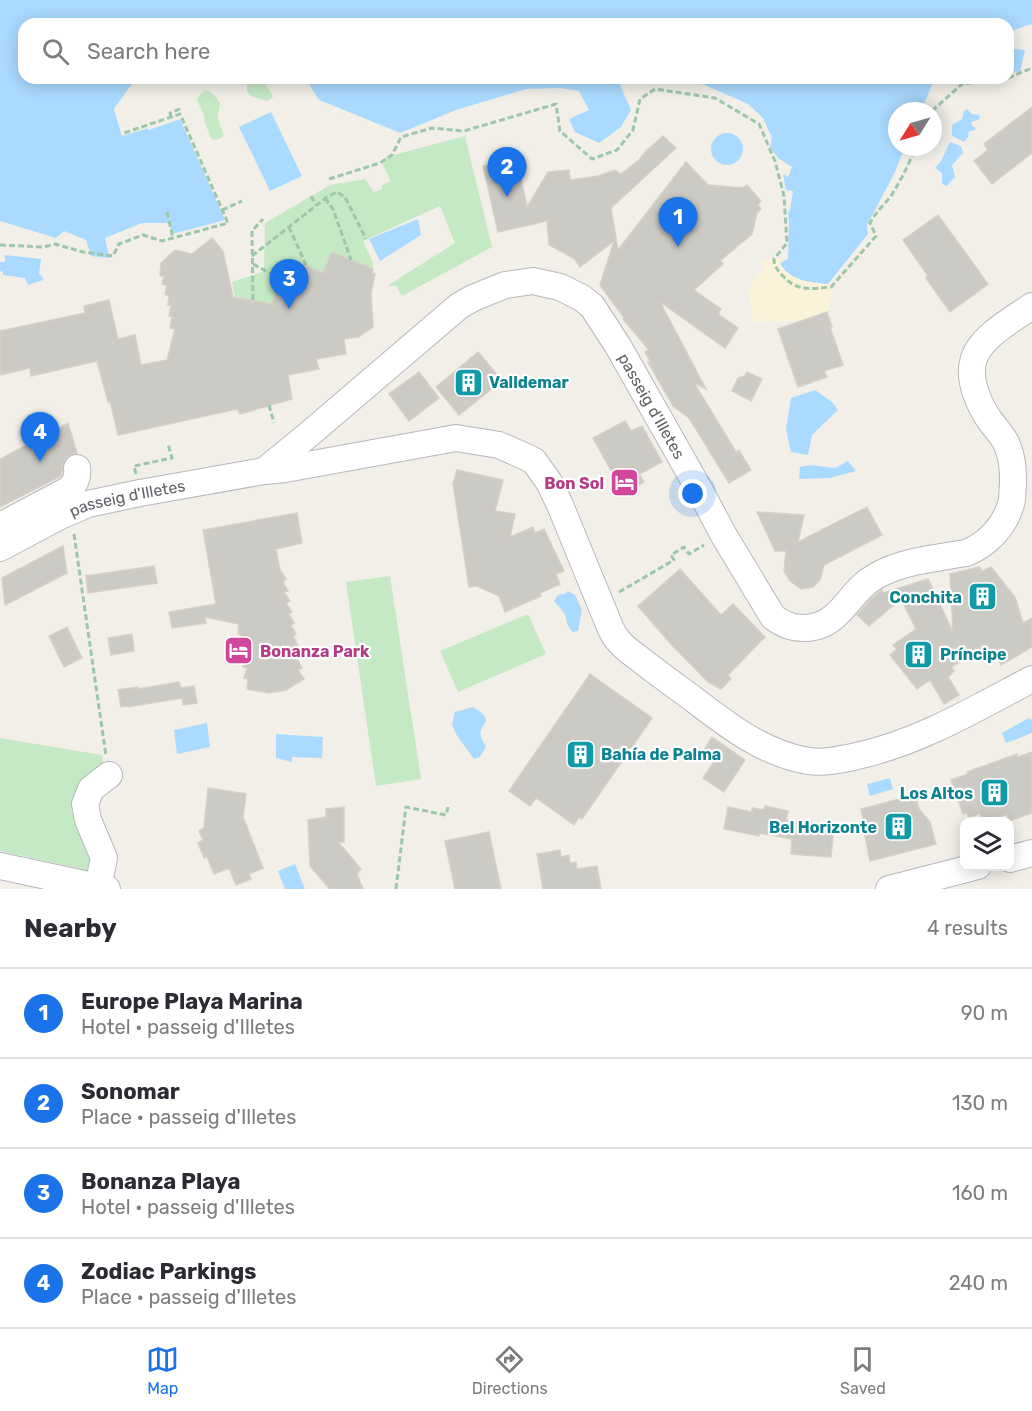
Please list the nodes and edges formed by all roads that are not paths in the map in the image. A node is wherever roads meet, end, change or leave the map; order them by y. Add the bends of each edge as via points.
1 (1032, 306) edge
2 (308, 435) junction
3 (324, 462) junction
4 (77, 468) dead end
5 (264, 471) junction
6 (2, 534) edge
7 (1032, 679) edge
8 (109, 775) road end
9 (1032, 853) edge
10 (1014, 858) edge
11 (0, 866) edge
12 (962, 871) edge
13 (103, 888) edge
14 (889, 889) edge

1 - 2 street, passeig d'Illetes via 993,334 976,352 972,363 978,399 1006,442 1014,470 1012,502 992,536 966,553 917,561 875,576 830,621 801,629 773,617 618,346 592,306 560,286 533,281 504,285 459,306
2 - 3 street via 309,455
2 - 5 street, passeig d'Illetes
3 - 5 street, passeig d'Illetes
3 - 7 street, passeig d'Illetes via 456,438 499,446 534,461 560,505 617,639 739,732 783,754 823,762 882,751 942,727
4 - 6 street via 78,475 70,489
5 - 6 street, passeig d'Illetes via 88,504
8 - 13 street via 91,789 85,804 104,858
9 - 10 street
11 - 13 street
12 - 14 street

